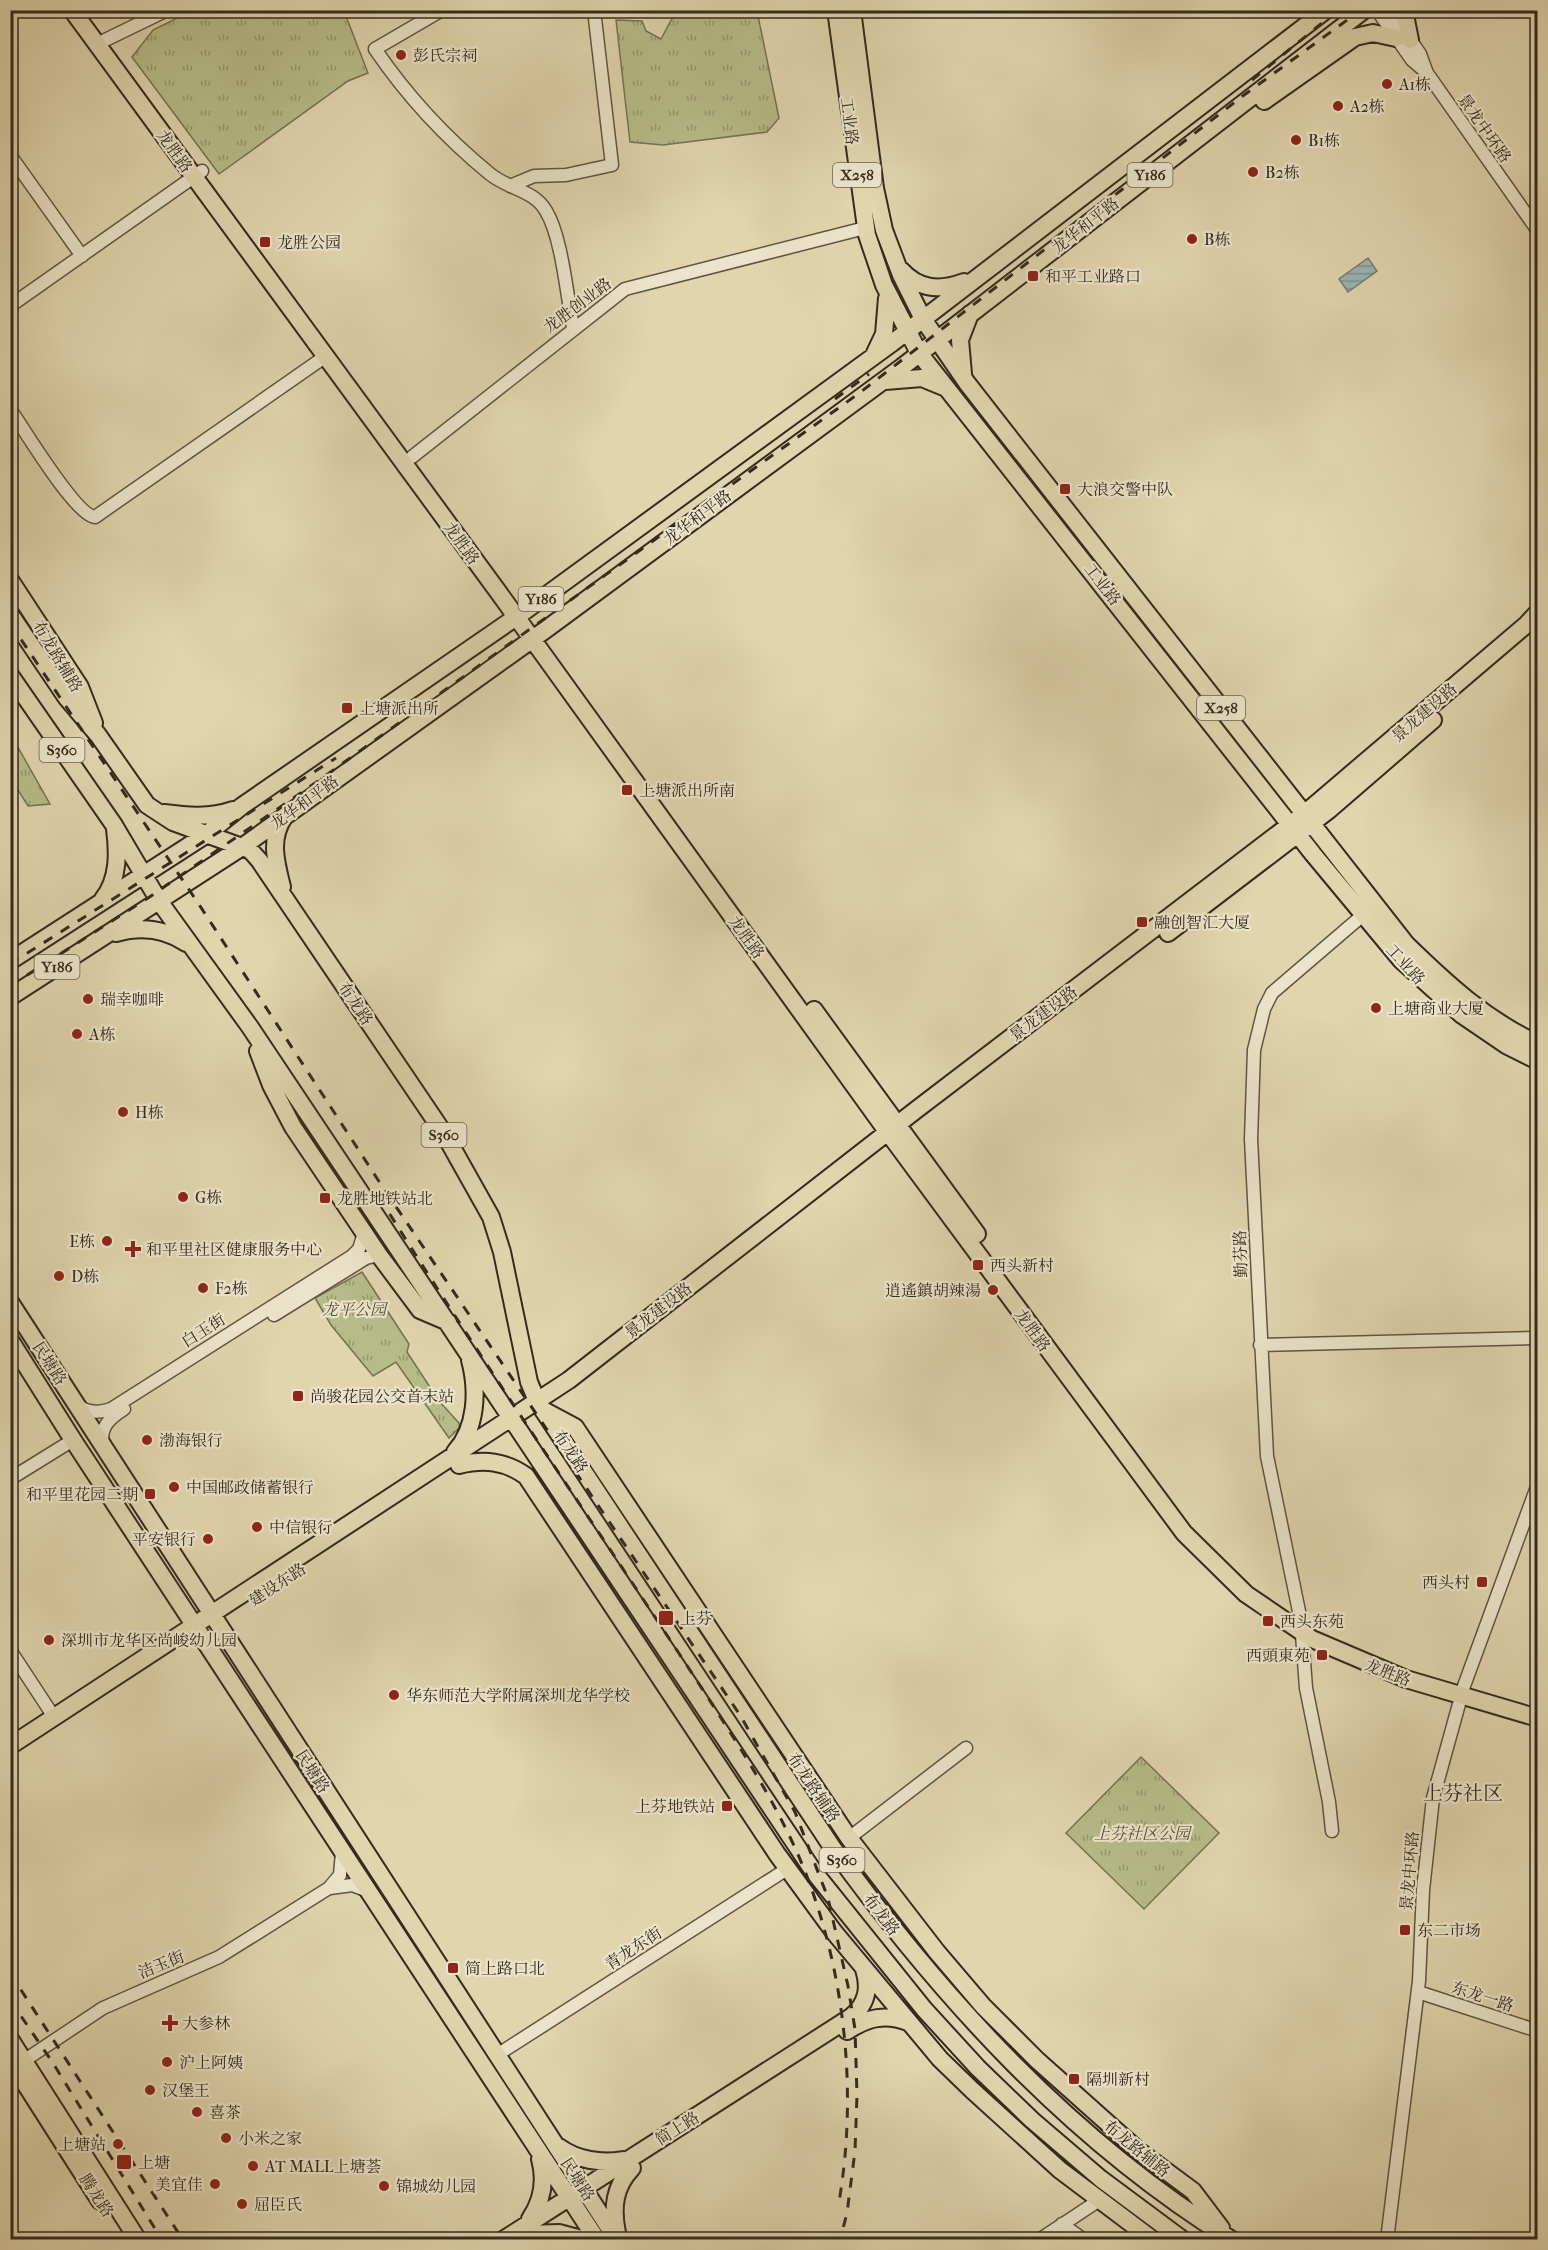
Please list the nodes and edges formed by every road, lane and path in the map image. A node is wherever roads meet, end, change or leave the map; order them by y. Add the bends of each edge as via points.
1 (72, 10) edge
2 (85, 10) edge
3 (167, 10) edge
4 (442, 10) edge
5 (594, 10) edge
6 (836, 10) edge
7 (852, 10) edge
8 (1326, 10) edge
9 (1364, 10) edge
10 (1377, 10) edge
11 (1390, 10) edge
12 (1404, 10) edge
13 (1403, 39) junction
14 (102, 42) junction
15 (10, 155) edge
16 (1157, 169) junction
17 (198, 174) junction
18 (510, 186) junction
19 (865, 228) junction
20 (1538, 231) edge
21 (82, 256) junction
22 (894, 259) junction
23 (976, 278) junction
24 (884, 285) junction
25 (10, 306) edge
26 (970, 314) junction
27 (923, 319) junction
28 (573, 327) junction
29 (907, 332) junction
30 (936, 340) junction
31 (919, 353) junction
32 (326, 356) junction
33 (871, 358) junction
34 (879, 383) junction
35 (967, 383) junction
36 (949, 391) junction
37 (10, 409) edge
38 (415, 455) junction
39 (10, 580) edge
40 (1538, 612) edge
41 (10, 614) edge
42 (520, 614) junction
43 (1538, 628) edge
44 (536, 636) junction
45 (10, 675) edge
46 (98, 735) junction
47 (242, 806) junction
48 (154, 811) junction
49 (284, 816) junction
50 (1301, 824) junction
51 (114, 825) junction
52 (207, 834) junction
53 (242, 846) junction
54 (144, 874) junction
55 (285, 898) junction
56 (159, 901) junction
57 (98, 904) junction
58 (1363, 915) junction
59 (104, 937) junction
60 (191, 946) junction
61 (10, 962) edge
62 (10, 997) edge
63 (250, 1027) junction
64 (1538, 1044) edge
65 (1538, 1061) edge
66 (895, 1132) junction
67 (364, 1233) junction
68 (379, 1255) junction
69 (10, 1302) edge
70 (448, 1322) junction
71 (1538, 1338) edge
72 (10, 1340) edge
73 (1260, 1345) junction
74 (469, 1353) junction
75 (77, 1405) junction
76 (540, 1406) junction
77 (515, 1422) junction
78 (73, 1440) junction
79 (104, 1446) junction
80 (453, 1463) junction
81 (526, 1476) junction
82 (10, 1479) edge
83 (1538, 1484) edge
84 (216, 1617) junction
85 (1302, 1627) junction
86 (198, 1629) junction
87 (10, 1650) edge
88 (1462, 1691) junction
89 (1538, 1708) edge
90 (54, 1717) junction
91 (711, 1717) junction
92 (1538, 1718) edge
93 (10, 1746) edge
94 (966, 1748) dead end
95 (10, 1757) edge
96 (725, 1776) junction
97 (1332, 1831) dead end
98 (849, 1838) junction
99 (340, 1845) junction
100 (787, 1869) junction
101 (329, 1888) junction
102 (372, 1895) junction
103 (864, 1968) junction
104 (1418, 1992) junction
105 (854, 2021) junction
106 (908, 2022) junction
107 (1538, 2031) edge
108 (10, 2039) edge
109 (497, 2055) junction
110 (16, 2067) edge
111 (553, 2140) junction
112 (537, 2149) junction
113 (631, 2163) junction
114 (586, 2191) junction
115 (571, 2201) junction
116 (1098, 2201) junction
117 (1062, 2224) junction
118 (525, 2233) edge
119 (1229, 2238) edge
120 (125, 2240) edge
121 (138, 2240) edge
122 (503, 2240) edge
123 (585, 2240) edge
124 (597, 2240) edge
125 (618, 2240) edge
126 (1039, 2240) edge
127 (1084, 2240) edge
128 (1153, 2240) edge
129 (1184, 2240) edge
130 (1387, 2240) edge

1 - 14 main road, 龙胜路
2 - 14 main road, 龙胜路
3 - 14 street
4 - 18 street via 375,49 423,110 490,174
5 - 18 street via 612,165 566,175 534,176
6 - 19 main road, 工业路 / X258
7 - 22 main road, 工业路 / X258 via 879,211
8 - 23 main road, 龙华和平路 / Y186
9 - 16 main road, 龙华和平路 / Y186
10 - 13 street, 景龙中环路
11 - 13 street, 景龙中环路
12 - 13 main road
13 - 16 main road via 1373,33 1350,40 1208,141
13 - 20 street, 景龙中环路 via 1412,60 1427,73
14 - 17 main road, 龙胜路
15 - 21 street
16 - 26 main road, 龙华和平路 / Y186
17 - 21 street
17 - 32 main road, 龙胜路
17 - 38 main road, 龙胜路
18 - 28 street via 535,198 550,217
19 - 24 main road, 工业路 / X258
19 - 28 street, 龙胜创业路 via 628,288
21 - 25 street
22 - 23 main road via 909,278 925,287 946,287
22 - 27 main road, 工业路 / X258
23 - 27 main road, 龙华和平路 / Y186
24 - 29 main road, 工业路 / X258
24 - 33 main road via 885,328
26 - 30 main road, 龙华和平路 / Y186
26 - 35 main road via 961,334 960,350
27 - 29 main road, 龙华和平路 / Y186
27 - 30 main road, 工业路 / X258
28 - 38 street, 龙胜创业路
29 - 31 main road, 工业路 / X258
29 - 33 main road, 龙华和平路 / Y186
30 - 31 main road, 龙华和平路 / Y186
30 - 35 main road, 工业路 / X258
31 - 34 main road, 龙华和平路 / Y186
31 - 36 main road, 工业路 / X258
32 - 37 street via 95,517 88,516 74,502
32 - 42 main road, 龙胜路
33 - 42 main road, 龙华和平路 / Y186
34 - 36 main road via 922,378
34 - 44 main road, 龙华和平路 / Y186
35 - 50 main road, 工业路 / X258
36 - 50 main road, 工业路 / X258
38 - 42 main road, 龙胜路
39 - 46 main road, 布龙路辅路 via 80,687
40 - 50 main road, 景龙建设路
41 - 46 main road, 布龙路 / S360 via 66,697
42 - 44 main road, 龙胜路
42 - 47 main road, 龙华和平路 / Y186
43 - 50 main road, 景龙建设路
44 - 49 main road, 龙华和平路 / Y186
44 - 66 main road, 龙胜路
45 - 51 main road, 布龙路 / S360
46 - 48 main road, 布龙路 / S360
47 - 48 main road via 220,814 194,816
47 - 52 main road, 龙华和平路 / Y186
48 - 52 main road, 布龙路 / S360
49 - 53 main road, 龙华和平路 / Y186
49 - 55 main road via 274,845
50 - 58 main road, 工业路 / X258
50 - 64 main road, 工业路 / X258 via 1406,944 1475,1008
50 - 66 main road, 景龙建设路
51 - 54 main road, 布龙路 / S360
51 - 57 main road via 115,870 107,894
52 - 53 main road, 布龙路 / S360
52 - 54 main road, 龙华和平路 / Y186
53 - 55 main road, 布龙路 / S360 via 259,860
53 - 56 main road, 龙华和平路 / Y186
54 - 56 main road, 布龙路 / S360
54 - 57 main road, 龙华和平路 / Y186
55 - 76 main road, 布龙路 / S360 via 445,1135 491,1218 502,1252 529,1382
56 - 59 main road, 龙华和平路 / Y186
56 - 60 main road, 布龙路 / S360
57 - 61 main road, 龙华和平路 / Y186
58 - 65 main road, 工业路 / X258 via 1440,999 1485,1032
58 - 73 street, 勤芬路 via 1272,993 1258,1029 1251,1139
59 - 60 main road via 151,929
59 - 62 main road, 龙华和平路 / Y186
60 - 63 main road, 布龙路 / S360
63 - 67 main road, 布龙路 via 285,1112
63 - 70 main road, 布龙路 / S360
66 - 76 main road, 景龙建设路
66 - 85 main road, 龙胜路 via 1170,1515 1223,1575 1261,1606
67 - 68 main road, 布龙路
67 - 75 street, 白玉街 via 352,1256 111,1408 93,1411
68 - 70 main road via 420,1310
68 - 79 street, 白玉街 via 363,1260 114,1416 104,1427
69 - 75 main road, 民塘路
70 - 74 main road, 布龙路 / S360
71 - 73 street
72 - 78 main road, 民塘路
73 - 85 street, 勤芬路 via 1267,1456
74 - 77 main road, 布龙路 / S360
74 - 80 main road via 474,1379 472,1419
75 - 79 main road, 民塘路
76 - 77 main road, 建设东路
76 - 98 main road, 布龙路辅路 via 575,1428
76 - 119 main road, 布龙路 / S360 via 832,1847 922,1966 968,2019 1076,2124
77 - 80 main road, 建设东路
77 - 81 main road
77 - 91 main road, 布龙路 / S360
78 - 82 street
78 - 86 main road, 民塘路
79 - 84 main road, 民塘路
80 - 81 main road via 498,1462
80 - 84 main road, 建设东路
81 - 96 main road
83 - 88 street, 景龙中环路
84 - 86 main road, 建设东路
84 - 109 main road, 民塘路
85 - 88 main road, 龙胜路 via 1383,1671
85 - 97 street, 勤芬路 via 1306,1688
86 - 90 main road, 建设东路
86 - 95 main road, 建设东路
86 - 99 main road, 民塘路
87 - 90 street
88 - 89 main road, 龙胜路
88 - 92 main road, 龙胜路
88 - 104 street, 景龙中环路 via 1433,1798
90 - 93 main road, 建设东路
91 - 96 main road
91 - 129 main road, 布龙路 / S360 via 814,1872 924,2009 1032,2120 1101,2179
94 - 98 street
96 - 100 main road
98 - 119 main road, 布龙路辅路 via 983,2006 1091,2110 1193,2191
99 - 101 street via 340,1875
99 - 102 main road, 民塘路
100 - 103 main road
100 - 109 street, 青龙东街
101 - 102 street via 357,1885
101 - 110 street, 洁玉街 via 219,1957 103,2008
102 - 112 main road, 民塘路
103 - 105 main road via 867,1994
103 - 106 main road
104 - 107 street, 东龙一路
104 - 130 street, 景龙中环路
105 - 106 main road via 877,2017
105 - 113 main road, 简上路
106 - 116 main road via 972,2090
108 - 110 main road, 腾龙路
109 - 111 main road, 民塘路
110 - 120 main road, 腾龙路
110 - 121 main road, 腾龙路
111 - 113 main road via 565,2151 585,2159
111 - 114 main road, 民塘路
112 - 115 main road, 民塘路
112 - 118 main road via 544,2186
113 - 114 main road, 简上路
113 - 125 main road via 615,2199
114 - 115 main road, 简上路
114 - 125 main road, 民塘路
115 - 118 main road, 简上路
115 - 124 main road, 民塘路
116 - 117 street
116 - 128 main road
117 - 126 street
117 - 127 street
118 - 122 main road, 简上路
118 - 123 main road via 559,2233

